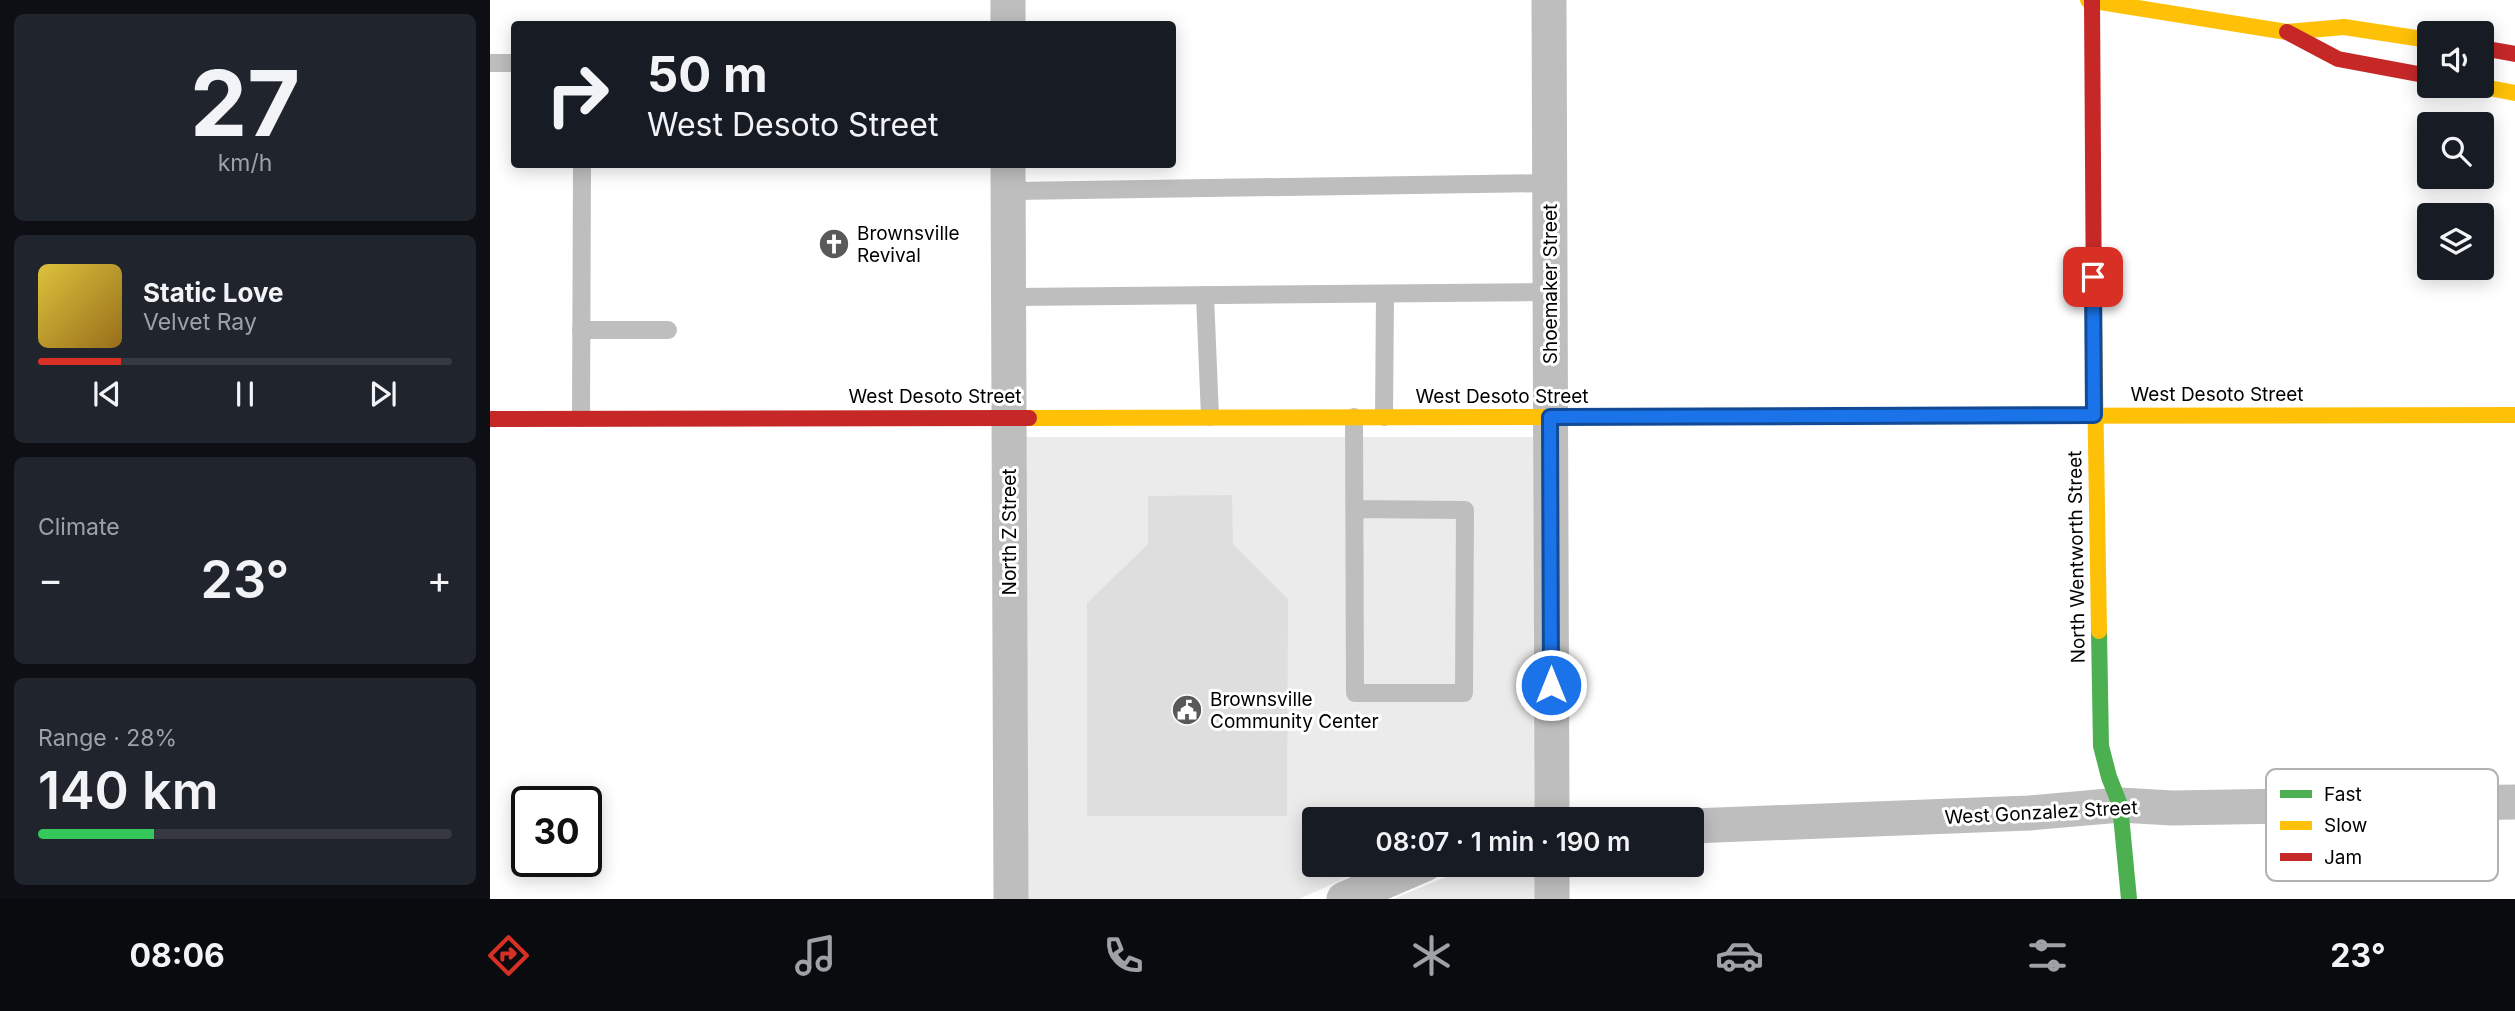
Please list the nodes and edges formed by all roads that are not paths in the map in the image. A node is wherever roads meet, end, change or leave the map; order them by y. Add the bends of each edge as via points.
1 (1008, 0) edge
2 (1549, 0) edge
3 (2091, 0) edge
4 (1008, 21) edge
5 (2287, 32) junction
6 (2417, 38) edge
7 (2494, 50) edge
8 (2515, 54) edge
9 (490, 63) edge
10 (511, 63) edge
11 (2417, 74) edge
12 (2494, 89) edge
13 (2515, 93) edge
14 (582, 168) edge
15 (1008, 178) edge
16 (1550, 183) junction
17 (1550, 292) junction
18 (1385, 294) junction
19 (1205, 295) junction
20 (1008, 297) junction
21 (581, 330) junction
22 (668, 330) dead end
23 (2094, 415) junction
24 (2515, 415) edge
25 (1009, 417) junction
26 (1209, 417) junction
27 (1354, 417) junction
28 (1384, 417) junction
29 (1550, 417) junction
30 (581, 418) junction
31 (490, 419) edge
32 (1355, 509) junction
33 (2120, 805) junction
34 (2266, 806) edge
35 (1552, 807) edge
36 (1704, 825) edge
37 (1395, 877) edge
38 (1552, 877) edge
39 (1011, 899) edge
40 (1344, 899) edge
41 (1552, 899) edge
42 (2129, 899) edge

1 - 4 street
2 - 16 street, Shoemaker Street
3 - 5 street
3 - 23 street, North Wentworth Street
5 - 6 street via 2344,27
5 - 11 street via 2338,59
7 - 8 street
9 - 10 lane
12 - 13 street
14 - 21 lane
15 - 16 lane
15 - 20 street, North Z Street
16 - 17 street, Shoemaker Street
17 - 18 lane
17 - 29 street, Shoemaker Street
18 - 19 lane
18 - 28 lane
19 - 20 lane
19 - 26 lane
20 - 25 street, North Z Street
21 - 22 lane
21 - 30 lane
23 - 24 street, West Desoto Street
23 - 29 street, West Desoto Street
23 - 33 street, North Wentworth Street via 2101,747
25 - 26 street, West Desoto Street
25 - 30 street, West Desoto Street
25 - 39 street, North Z Street
26 - 27 street, West Desoto Street
27 - 28 street, West Desoto Street
27 - 32 lane
28 - 29 street, West Desoto Street
29 - 35 street, Shoemaker Street
30 - 31 street, West Desoto Street
32 - 32 lane via 1355,693 1464,693 1465,510
33 - 34 street, West Gonzalez Street
33 - 36 street, West Gonzalez Street via 2029,813
33 - 42 street, North Wentworth Street
37 - 40 street
38 - 41 street

